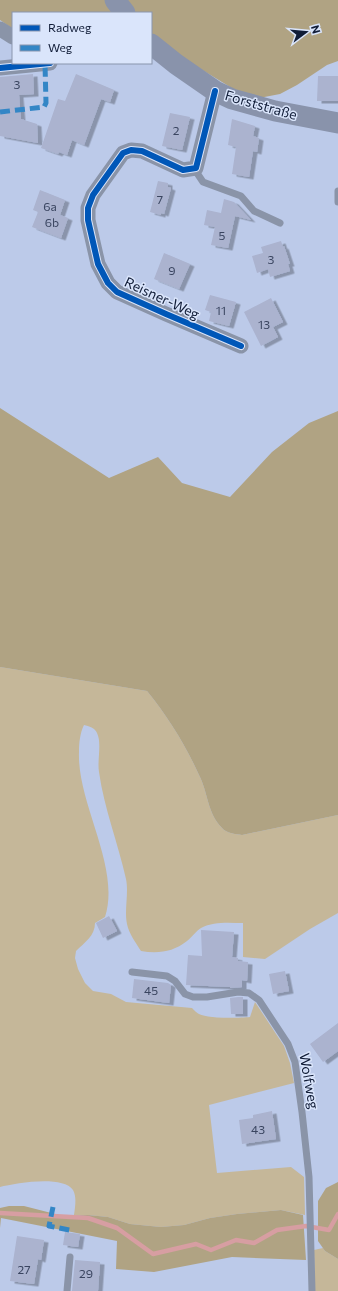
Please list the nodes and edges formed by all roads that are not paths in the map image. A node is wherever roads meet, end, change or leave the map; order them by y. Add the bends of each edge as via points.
1 (115, 0) edge
2 (124, 12) edge
3 (0, 29) edge
4 (12, 36) edge
5 (152, 45) edge
6 (37, 64) edge
7 (0, 68) edge
8 (215, 91) junction
9 (338, 124) edge
10 (196, 168) junction
11 (338, 191) edge
12 (338, 202) edge
13 (280, 223) dead end
14 (241, 346) dead end
15 (132, 972) dead end
16 (70, 1257) dead end
17 (68, 1291) edge
18 (312, 1291) edge

1 - 2 street
3 - 4 street
5 - 8 street, Forststraße
6 - 7 street
8 - 9 street, Forststraße via 275,111
8 - 10 street
10 - 13 lane via 203,182 241,196 254,211
10 - 14 street, Reisner-Weg via 183,170 142,151 131,150 123,153 93,195 88,208 88,220 98,264 108,283 117,292
11 - 12 lane
15 - 18 lane, Wolfweg via 167,976 175,981 185,994 193,997 250,993 259,1000 288,1044 295,1062 308,1170
16 - 17 lane

